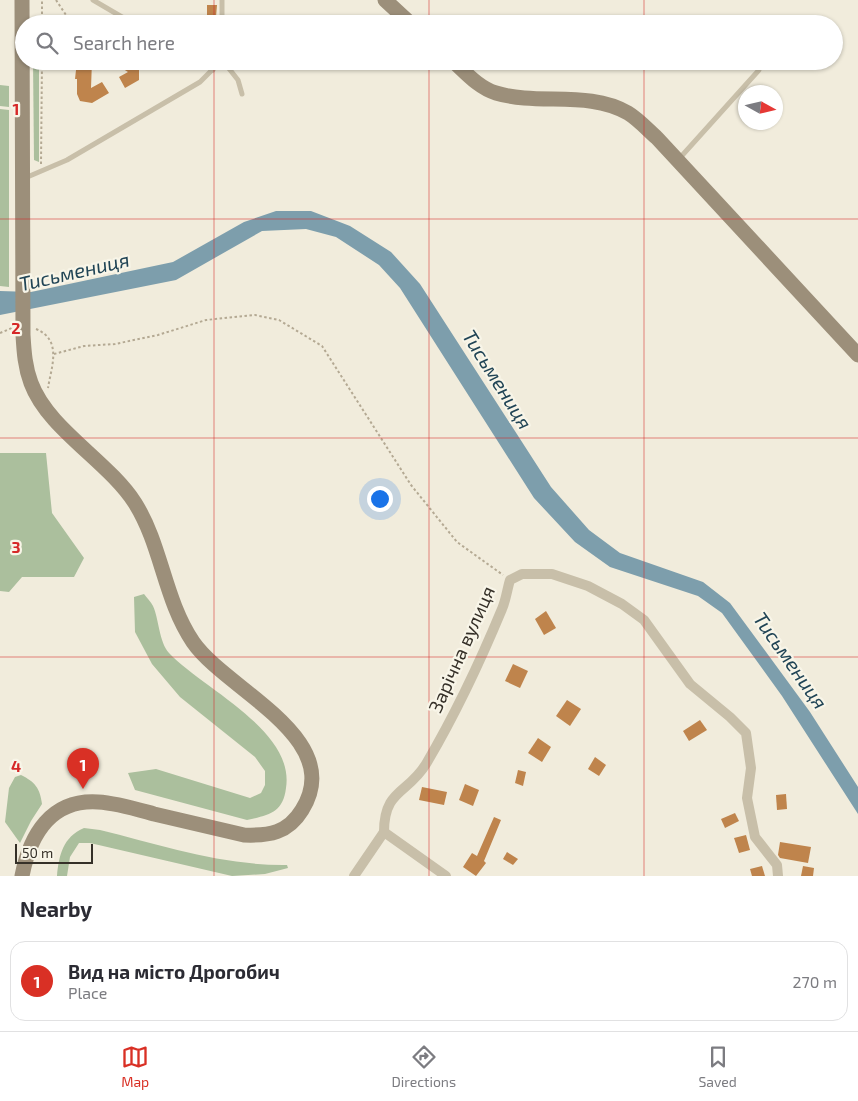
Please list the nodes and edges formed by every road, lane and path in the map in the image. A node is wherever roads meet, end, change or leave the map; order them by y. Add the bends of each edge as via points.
1 (22, 0) edge
2 (42, 0) edge
3 (56, 0) edge
4 (93, 0) edge
5 (222, 0) edge
6 (385, 0) edge
7 (22, 15) edge
8 (42, 15) edge
9 (66, 15) edge
10 (119, 15) edge
11 (222, 15) edge
12 (401, 15) edge
13 (22, 70) edge
14 (42, 70) edge
15 (213, 70) edge
16 (230, 70) edge
17 (463, 70) edge
18 (759, 70) dead end
19 (242, 94) dead end
20 (678, 160) junction
21 (41, 171) junction
22 (22, 180) junction
23 (23, 330) junction
24 (0, 333) edge
25 (54, 354) junction
26 (858, 355) edge
27 (43, 404) junction
28 (510, 580) junction
29 (384, 832) junction
30 (22, 876) edge
31 (354, 876) edge
32 (446, 876) edge
33 (778, 876) edge

1 - 7 main road
2 - 8 path
3 - 9 path
4 - 10 lane
5 - 11 lane
6 - 12 main road
13 - 22 main road
14 - 21 path
15 - 21 lane via 200,82 67,160
16 - 19 lane via 238,80
17 - 20 main road via 482,87 496,93 590,101 629,113
18 - 20 lane
20 - 26 main road
21 - 22 lane
22 - 23 main road
23 - 24 path
23 - 25 path via 42,332
23 - 27 main road via 24,361 31,385
25 - 27 path
25 - 28 path via 158,335 216,318 256,314 279,320 322,346 411,485 457,542
27 - 30 main road via 135,503 148,530 170,598 187,632 214,668 284,722 297,738 310,766 311,784 308,801 295,821 281,831 265,836 244,835 99,802 67,807 47,820 37,832
28 - 29 street, Зарічна вулиця via 503,606 459,702 422,770 395,794 387,806
28 - 33 street, Зарічна вулиця via 522,574 552,574 588,586 644,620 690,684 746,733 751,768 747,798 756,838 776,865
29 - 31 street
29 - 32 street

